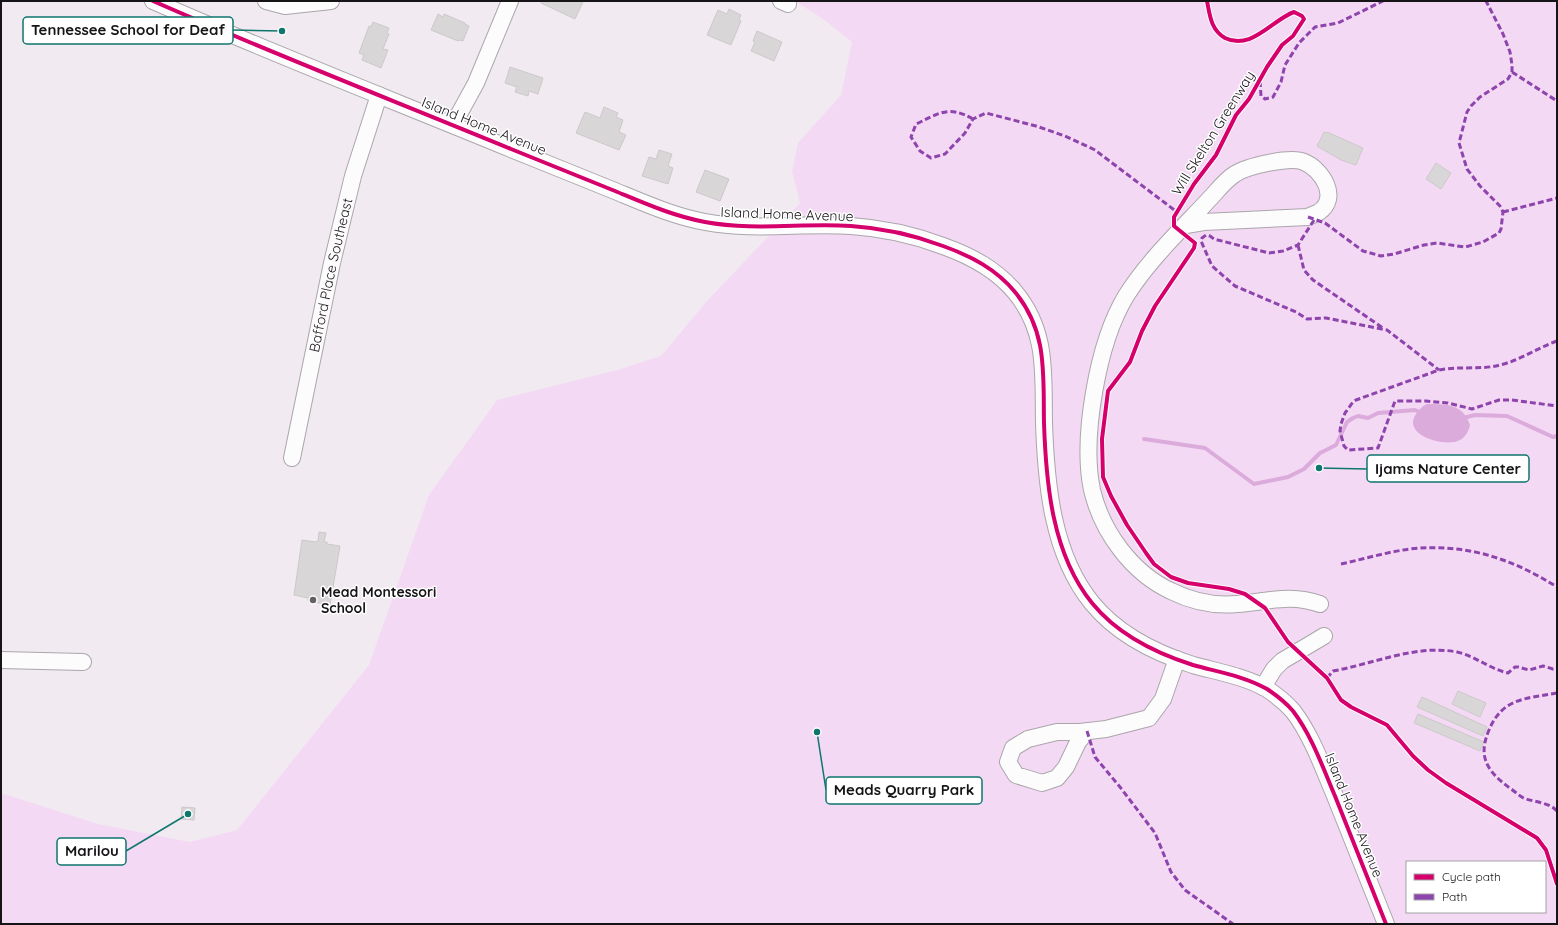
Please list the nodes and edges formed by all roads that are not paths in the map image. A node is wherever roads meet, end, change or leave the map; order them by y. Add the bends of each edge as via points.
1 (153, 1) edge
2 (266, 1) edge
3 (331, 1) edge
4 (510, 1) edge
5 (379, 95) junction
6 (453, 125) junction
7 (1186, 225) junction
8 (292, 458) dead end
9 (1320, 604) dead end
10 (1324, 636) dead end
11 (1177, 659) junction
12 (1, 660) edge
13 (83, 662) dead end
14 (1262, 687) junction
15 (1087, 731) junction
16 (1386, 924) edge

1 - 5 street, Island Home Avenue
2 - 3 street via 285,6
4 - 6 street via 476,83
5 - 6 street, Island Home Avenue
5 - 8 street, Bafford Place Southeast via 353,176 333,256
6 - 11 street, Island Home Avenue via 654,207 688,218 742,226 852,226 884,231 942,246 972,258 994,271 1021,301 1032,319 1039,338 1044,369 1045,440 1050,492 1062,543 1073,573 1094,606 1113,624 1143,644
7 - 7 street via 1308,217 1319,212 1326,204 1329,194 1327,184 1306,162 1295,159 1250,167 1228,179
7 - 9 street via 1135,282 1109,332 1095,384 1091,416 1089,466 1095,500 1108,530 1124,554 1144,573 1170,591 1219,604 1303,598
10 - 14 street via 1282,661
11 - 14 street, Island Home Avenue via 1235,676
11 - 15 street via 1163,699 1149,718 1113,728
12 - 13 street
14 - 16 street, Island Home Avenue via 1277,696 1293,712 1319,757
15 - 15 street via 1057,732 1028,739 1013,748 1008,762 1016,775 1042,783 1057,778 1066,768 1078,742

